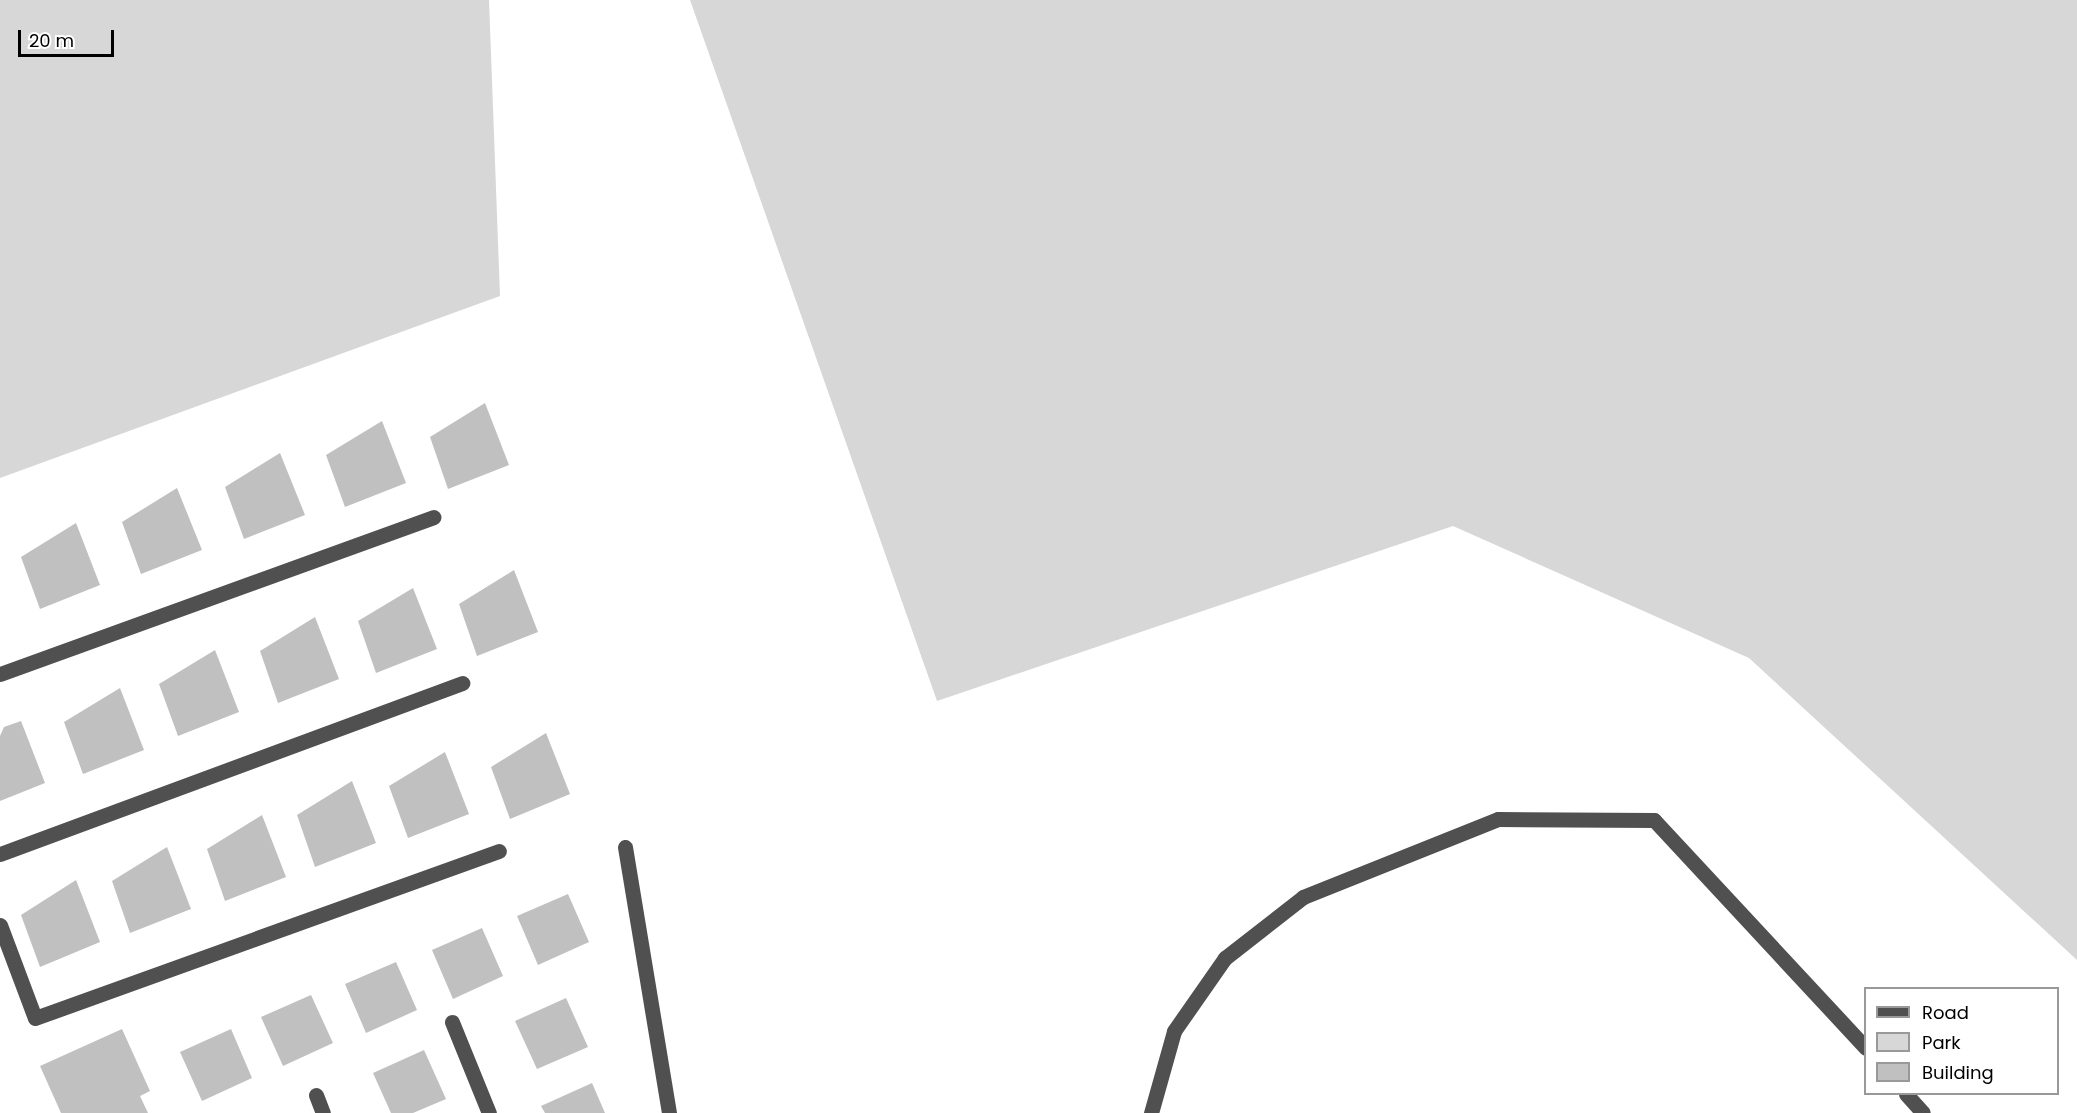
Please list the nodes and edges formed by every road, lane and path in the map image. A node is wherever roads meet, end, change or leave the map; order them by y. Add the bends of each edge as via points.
1 (434, 518) dead end
2 (0, 674) edge
3 (462, 683) dead end
4 (625, 847) dead end
5 (499, 851) dead end
6 (0, 854) edge
7 (0, 926) edge
8 (452, 1022) dead end
9 (1864, 1046) edge
10 (316, 1095) dead end
11 (1907, 1095) edge
12 (323, 1113) edge
13 (489, 1113) edge
14 (669, 1113) edge
15 (1150, 1113) edge
16 (1923, 1113) edge

1 - 2 street
3 - 6 street
4 - 14 street
5 - 7 street via 35,1018
8 - 13 street
9 - 15 street via 1654,820 1498,819 1303,897 1225,958 1174,1031
10 - 12 street
11 - 16 street

